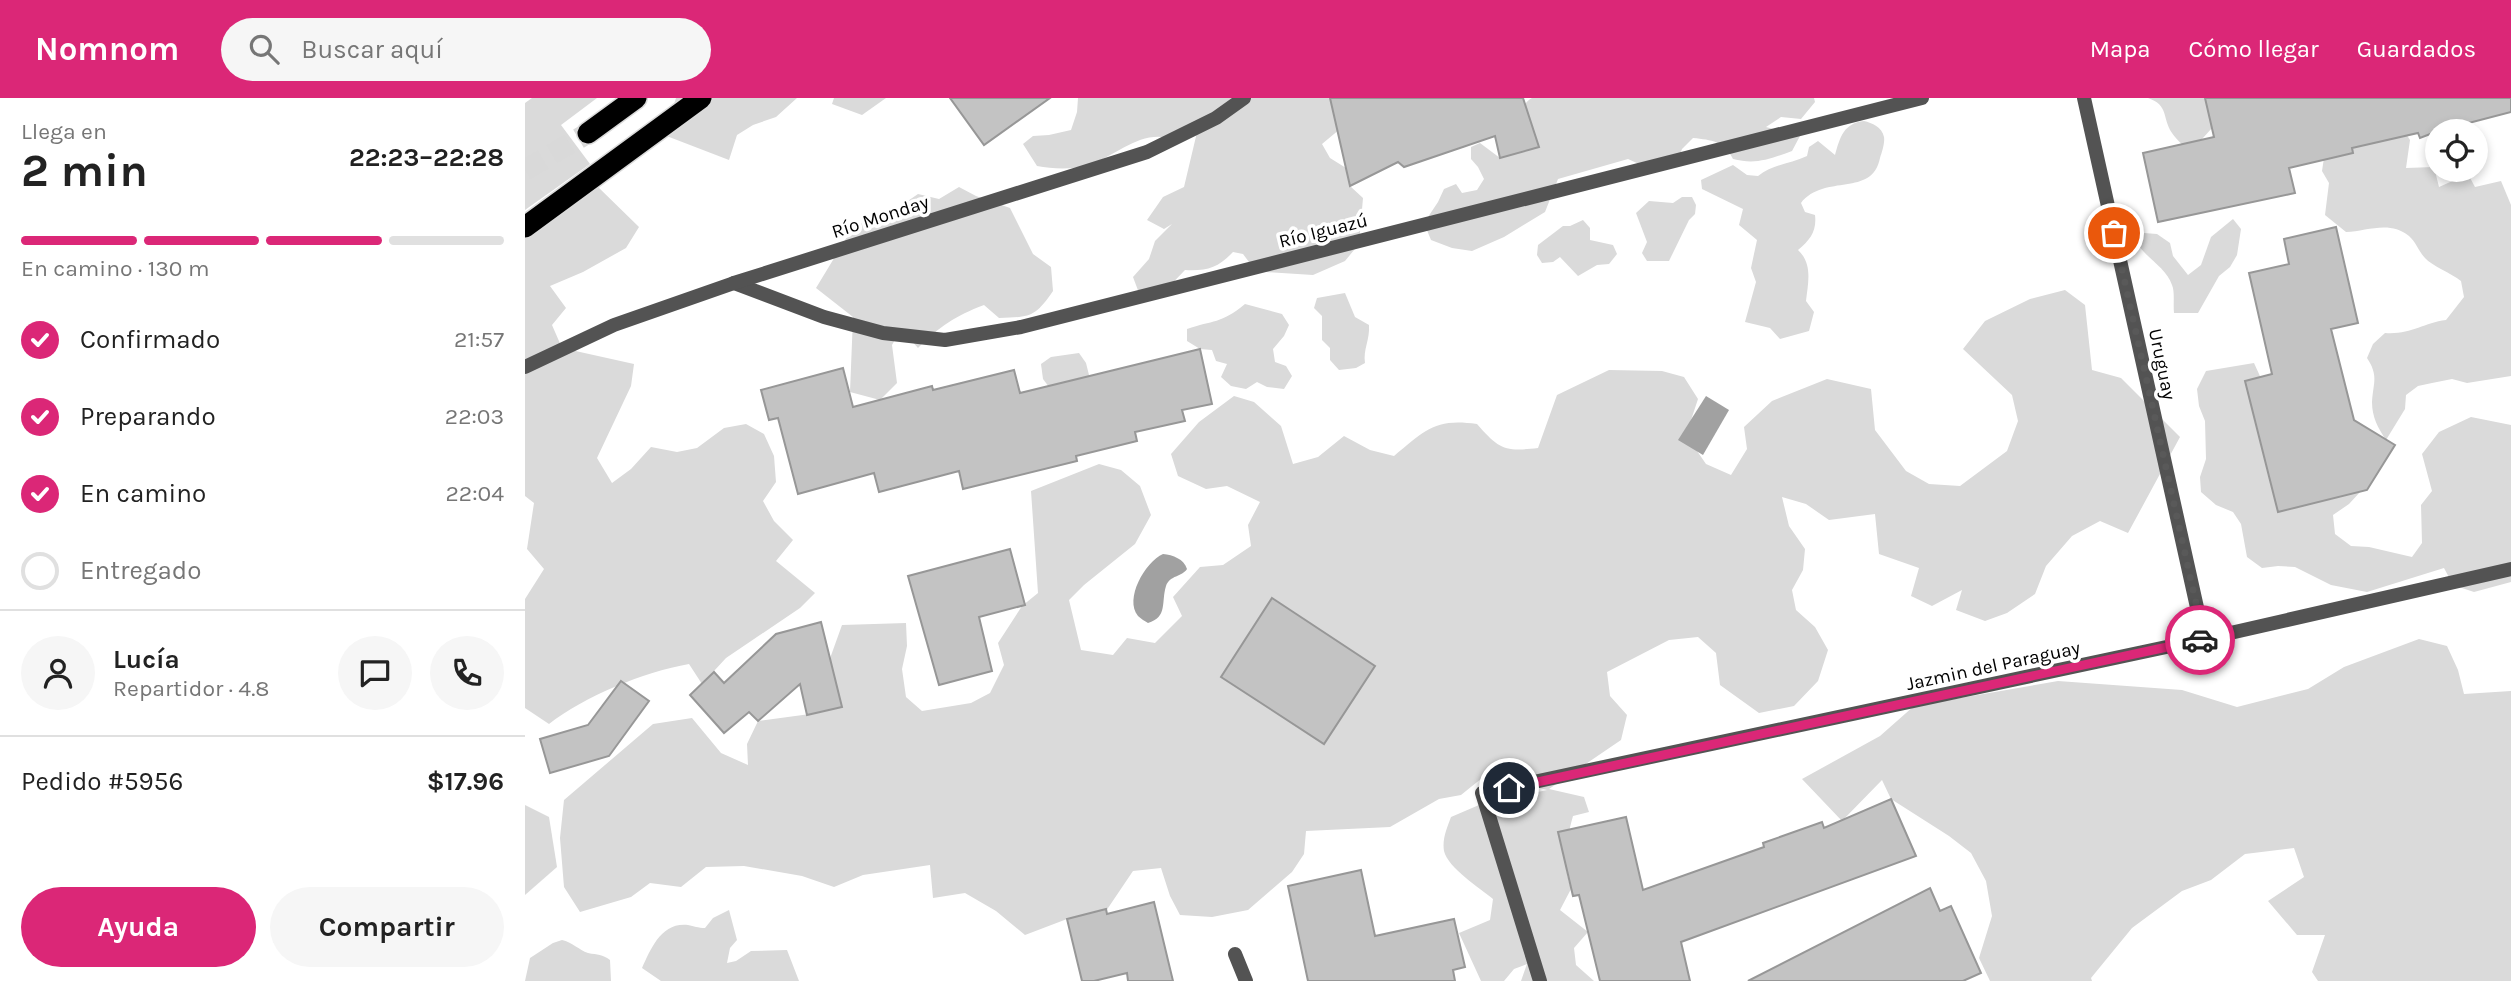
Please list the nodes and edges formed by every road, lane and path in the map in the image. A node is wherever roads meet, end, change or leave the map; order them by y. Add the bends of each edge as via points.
1 (636, 98) edge
2 (701, 98) edge
3 (1244, 98) edge
4 (1922, 98) edge
5 (2084, 98) edge
6 (588, 133) tunnel mouth
7 (525, 227) edge
8 (734, 283) junction
9 (525, 367) edge
10 (2511, 569) edge
11 (2204, 639) junction
12 (1235, 954) dead end
13 (1246, 981) edge
14 (1540, 981) edge

1 - 6 highway
2 - 7 highway
3 - 8 street, Río Monday via 1216,118 1147,152
4 - 8 street, Río Iguazú via 1021,327 945,340 883,333 824,317
5 - 11 street, Uruguay
8 - 9 street, Río Monday via 614,325
10 - 11 street, Jazmin del Paraguay
11 - 14 street, Jazmin del Paraguay via 1482,793
12 - 13 street

